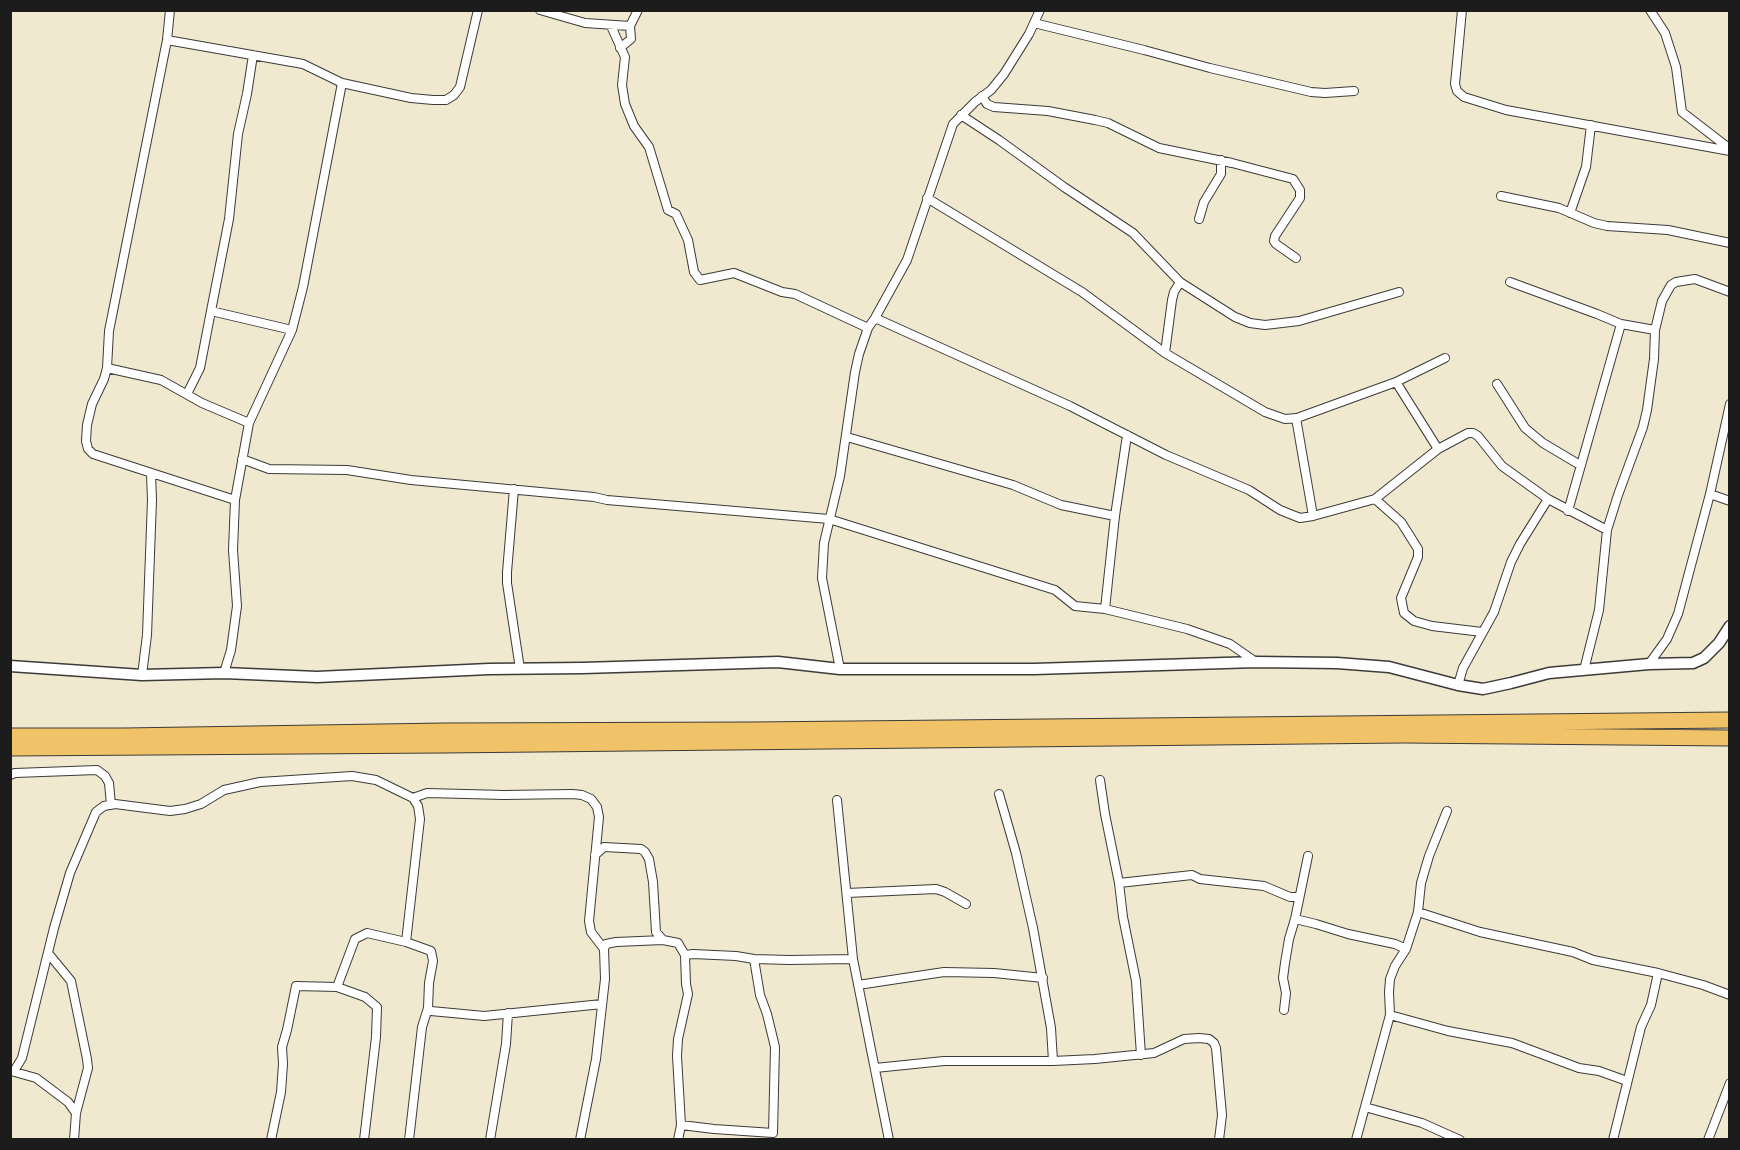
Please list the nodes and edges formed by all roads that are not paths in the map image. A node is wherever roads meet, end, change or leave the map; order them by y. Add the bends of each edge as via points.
1 (170, 10) edge
2 (478, 10) edge
3 (540, 10) edge
4 (638, 10) edge
5 (1040, 10) edge
6 (1462, 10) edge
7 (1650, 10) edge
8 (1034, 23) junction
9 (611, 26) junction
10 (630, 26) junction
11 (167, 40) junction
12 (620, 48) junction
13 (253, 55) junction
14 (342, 83) junction
15 (1354, 91) dead end
16 (982, 96) junction
17 (961, 115) junction
18 (1591, 125) junction
19 (1730, 150) edge
20 (1221, 160) junction
21 (1501, 196) dead end
22 (927, 198) junction
23 (1570, 213) junction
24 (1199, 219) dead end
25 (1730, 243) edge
26 (1296, 258) dead end
27 (1180, 282) junction
28 (1510, 282) dead end
29 (1399, 292) dead end
30 (1730, 292) edge
31 (211, 311) junction
32 (875, 318) junction
33 (1621, 324) junction
34 (868, 328) junction
35 (292, 330) junction
36 (1655, 330) junction
37 (1165, 353) junction
38 (1445, 358) dead end
39 (107, 368) junction
40 (1396, 382) junction
41 (1497, 384) dead end
42 (187, 394) junction
43 (1730, 404) edge
44 (1296, 418) junction
45 (249, 423) junction
46 (1127, 435) junction
47 (847, 437) junction
48 (1438, 449) junction
49 (243, 459) junction
50 (1581, 465) junction
51 (151, 474) junction
52 (514, 489) junction
53 (1710, 494) junction
54 (1548, 499) junction
55 (235, 500) junction
56 (1375, 500) junction
57 (1730, 501) edge
58 (1568, 511) junction
59 (1115, 516) junction
60 (1313, 516) junction
61 (829, 519) junction
62 (1607, 530) junction
63 (1105, 609) junction
64 (1730, 626) edge
65 (1482, 632) junction
66 (1256, 662) junction
67 (1649, 664) junction
68 (10, 666) edge
69 (520, 669) junction
70 (840, 669) junction
71 (1584, 670) junction
72 (224, 673) junction
73 (142, 675) junction
74 (1458, 685) junction
75 (1730, 720) edge
76 (10, 736) edge
77 (1730, 738) edge
78 (10, 748) edge
79 (10, 776) edge
80 (1100, 780) dead end
81 (999, 794) dead end
82 (413, 798) junction
83 (837, 800) dead end
84 (111, 805) junction
85 (1447, 812) dead end
86 (595, 855) junction
87 (1308, 856) dead end
88 (1119, 883) junction
89 (847, 893) junction
90 (1298, 897) junction
91 (966, 904) dead end
92 (1418, 912) junction
93 (1295, 920) junction
94 (663, 940) junction
95 (406, 942) junction
96 (604, 949) junction
97 (1406, 949) junction
98 (48, 953) junction
99 (686, 955) junction
100 (754, 959) junction
101 (853, 959) junction
102 (1658, 973) junction
103 (1043, 978) junction
104 (858, 985) junction
105 (337, 987) junction
106 (1730, 995) edge
107 (602, 1004) junction
108 (428, 1008) junction
109 (1284, 1010) dead end
110 (508, 1013) junction
111 (1390, 1016) junction
112 (1141, 1055) junction
113 (1053, 1061) junction
114 (875, 1068) junction
115 (12, 1071) edge
116 (1627, 1081) junction
117 (1730, 1083) edge
118 (1365, 1107) junction
119 (76, 1113) junction
120 (681, 1125) junction
121 (74, 1140) edge
122 (271, 1140) edge
123 (364, 1140) edge
124 (409, 1140) edge
125 (490, 1140) edge
126 (580, 1140) edge
127 (678, 1140) edge
128 (889, 1140) edge
129 (1219, 1140) edge
130 (1356, 1140) edge
131 (1460, 1140) edge
132 (1613, 1140) edge
133 (1708, 1140) edge

1 - 11 street
2 - 14 street via 460,87 446,100 411,98
3 - 9 street
4 - 10 street
5 - 8 street
6 - 18 street via 1455,84 1460,95 1506,110
7 - 19 street via 1665,33 1676,67 1682,112
8 - 15 street via 1311,92
8 - 16 street via 1005,74
9 - 10 street
9 - 12 street
10 - 12 street via 631,39
11 - 13 street
11 - 39 street via 109,331
12 - 34 street via 625,57 622,85 626,104 634,126 649,147 668,210 676,214 688,240 694,272 700,280 734,273 803,298
13 - 14 street via 303,64
13 - 31 street
14 - 35 street
16 - 17 street
16 - 20 street via 994,107 1048,111 1108,123 1159,148
17 - 22 street via 953,124
17 - 27 street via 1133,233
18 - 19 street
18 - 23 street via 1586,167
20 - 24 street via 1221,174
20 - 26 street via 1284,176 1298,185 1300,198 1274,241
21 - 23 street
22 - 32 street via 907,260
22 - 37 street via 1082,292
23 - 25 street via 1594,224 1668,230
27 - 29 street via 1235,317 1265,325 1299,321
27 - 37 street via 1172,300
28 - 33 street
30 - 36 street via 1695,279 1671,285 1662,301
31 - 35 street
31 - 42 street via 200,368
32 - 34 street
32 - 46 street
33 - 36 street
33 - 50 street
34 - 47 street via 855,372
35 - 45 street
36 - 62 street via 1643,427
37 - 44 street via 1265,412 1285,419
38 - 40 street
39 - 42 street via 161,380
39 - 51 street via 92,404 88,449
40 - 44 street
40 - 48 street
41 - 50 street via 1526,428
42 - 45 street
43 - 53 street
44 - 60 street
45 - 49 street
46 - 59 street
46 - 60 street via 1250,490 1291,515
47 - 59 street via 963,469 1061,505
47 - 61 street
48 - 54 street via 1473,433 1502,466
48 - 56 street
49 - 52 street via 269,469 347,470
49 - 55 street
50 - 58 street
51 - 55 street
51 - 73 street via 147,635
52 - 61 street
52 - 69 street via 507,583
53 - 57 street
53 - 67 street via 1678,614 1667,639
54 - 58 street
54 - 65 street via 1511,562 1494,612
55 - 72 street via 237,606
56 - 60 street
56 - 65 street via 1401,522 1418,549 1401,598 1404,613 1414,621 1432,626
58 - 62 street
59 - 63 street
61 - 63 street via 1055,590 1075,606
61 - 70 street via 822,578
62 - 71 street via 1599,610
63 - 66 street via 1230,644
64 - 67 street via 1704,658 1693,663
65 - 74 street
66 - 70 street via 1034,669
66 - 74 street via 1389,667
67 - 71 street
68 - 73 street
69 - 70 street via 778,662
69 - 72 street via 317,677
71 - 74 street via 1549,673 1484,689
72 - 73 street
75 - 76 highway
77 - 78 highway via 1404,735
79 - 84 street via 97,770 110,783
80 - 88 street
81 - 103 street
82 - 84 street via 376,780 352,776 261,782 224,790 201,804 170,811
82 - 86 street via 427,793 582,795 597,807
82 - 95 street via 420,819
83 - 89 street
84 - 98 street via 96,812 70,873
85 - 92 street via 1421,883
86 - 94 street via 604,847 645,852 653,882 656,932
86 - 96 street via 589,921 591,932
87 - 90 street
88 - 90 street via 1192,875 1264,886
88 - 112 street via 1136,981
89 - 91 street via 936,890
89 - 101 street
90 - 93 street
92 - 97 street
92 - 102 street via 1480,932
93 - 97 street
93 - 109 street via 1288,939 1283,978
94 - 96 street via 616,942 606,944
94 - 99 street via 678,943
95 - 105 street via 367,933 355,939
95 - 108 street via 431,951
96 - 107 street
97 - 111 street via 1390,979
98 - 115 street via 20,1062
98 - 119 street via 71,981 87,1059
99 - 100 street
99 - 120 street via 688,994 677,1056
100 - 101 street
100 - 120 street via 775,1047 773,1133
101 - 104 street
102 - 106 street
102 - 116 street
103 - 104 street via 944,972
103 - 113 street
104 - 114 street
105 - 122 street via 296,986 282,1047 281,1092
105 - 123 street via 365,997 377,1007
107 - 110 street
107 - 126 street
108 - 110 street via 457,1015
108 - 124 street via 422,1027
110 - 125 street
111 - 116 street via 1512,1043
111 - 118 street
112 - 113 street
112 - 129 street via 1184,1039 1209,1039 1214,1043 1222,1115
113 - 114 street via 944,1061
114 - 128 street
115 - 119 street via 36,1078 68,1102
116 - 132 street
117 - 133 street
118 - 130 street
118 - 131 street via 1422,1123
119 - 121 street
120 - 127 street

